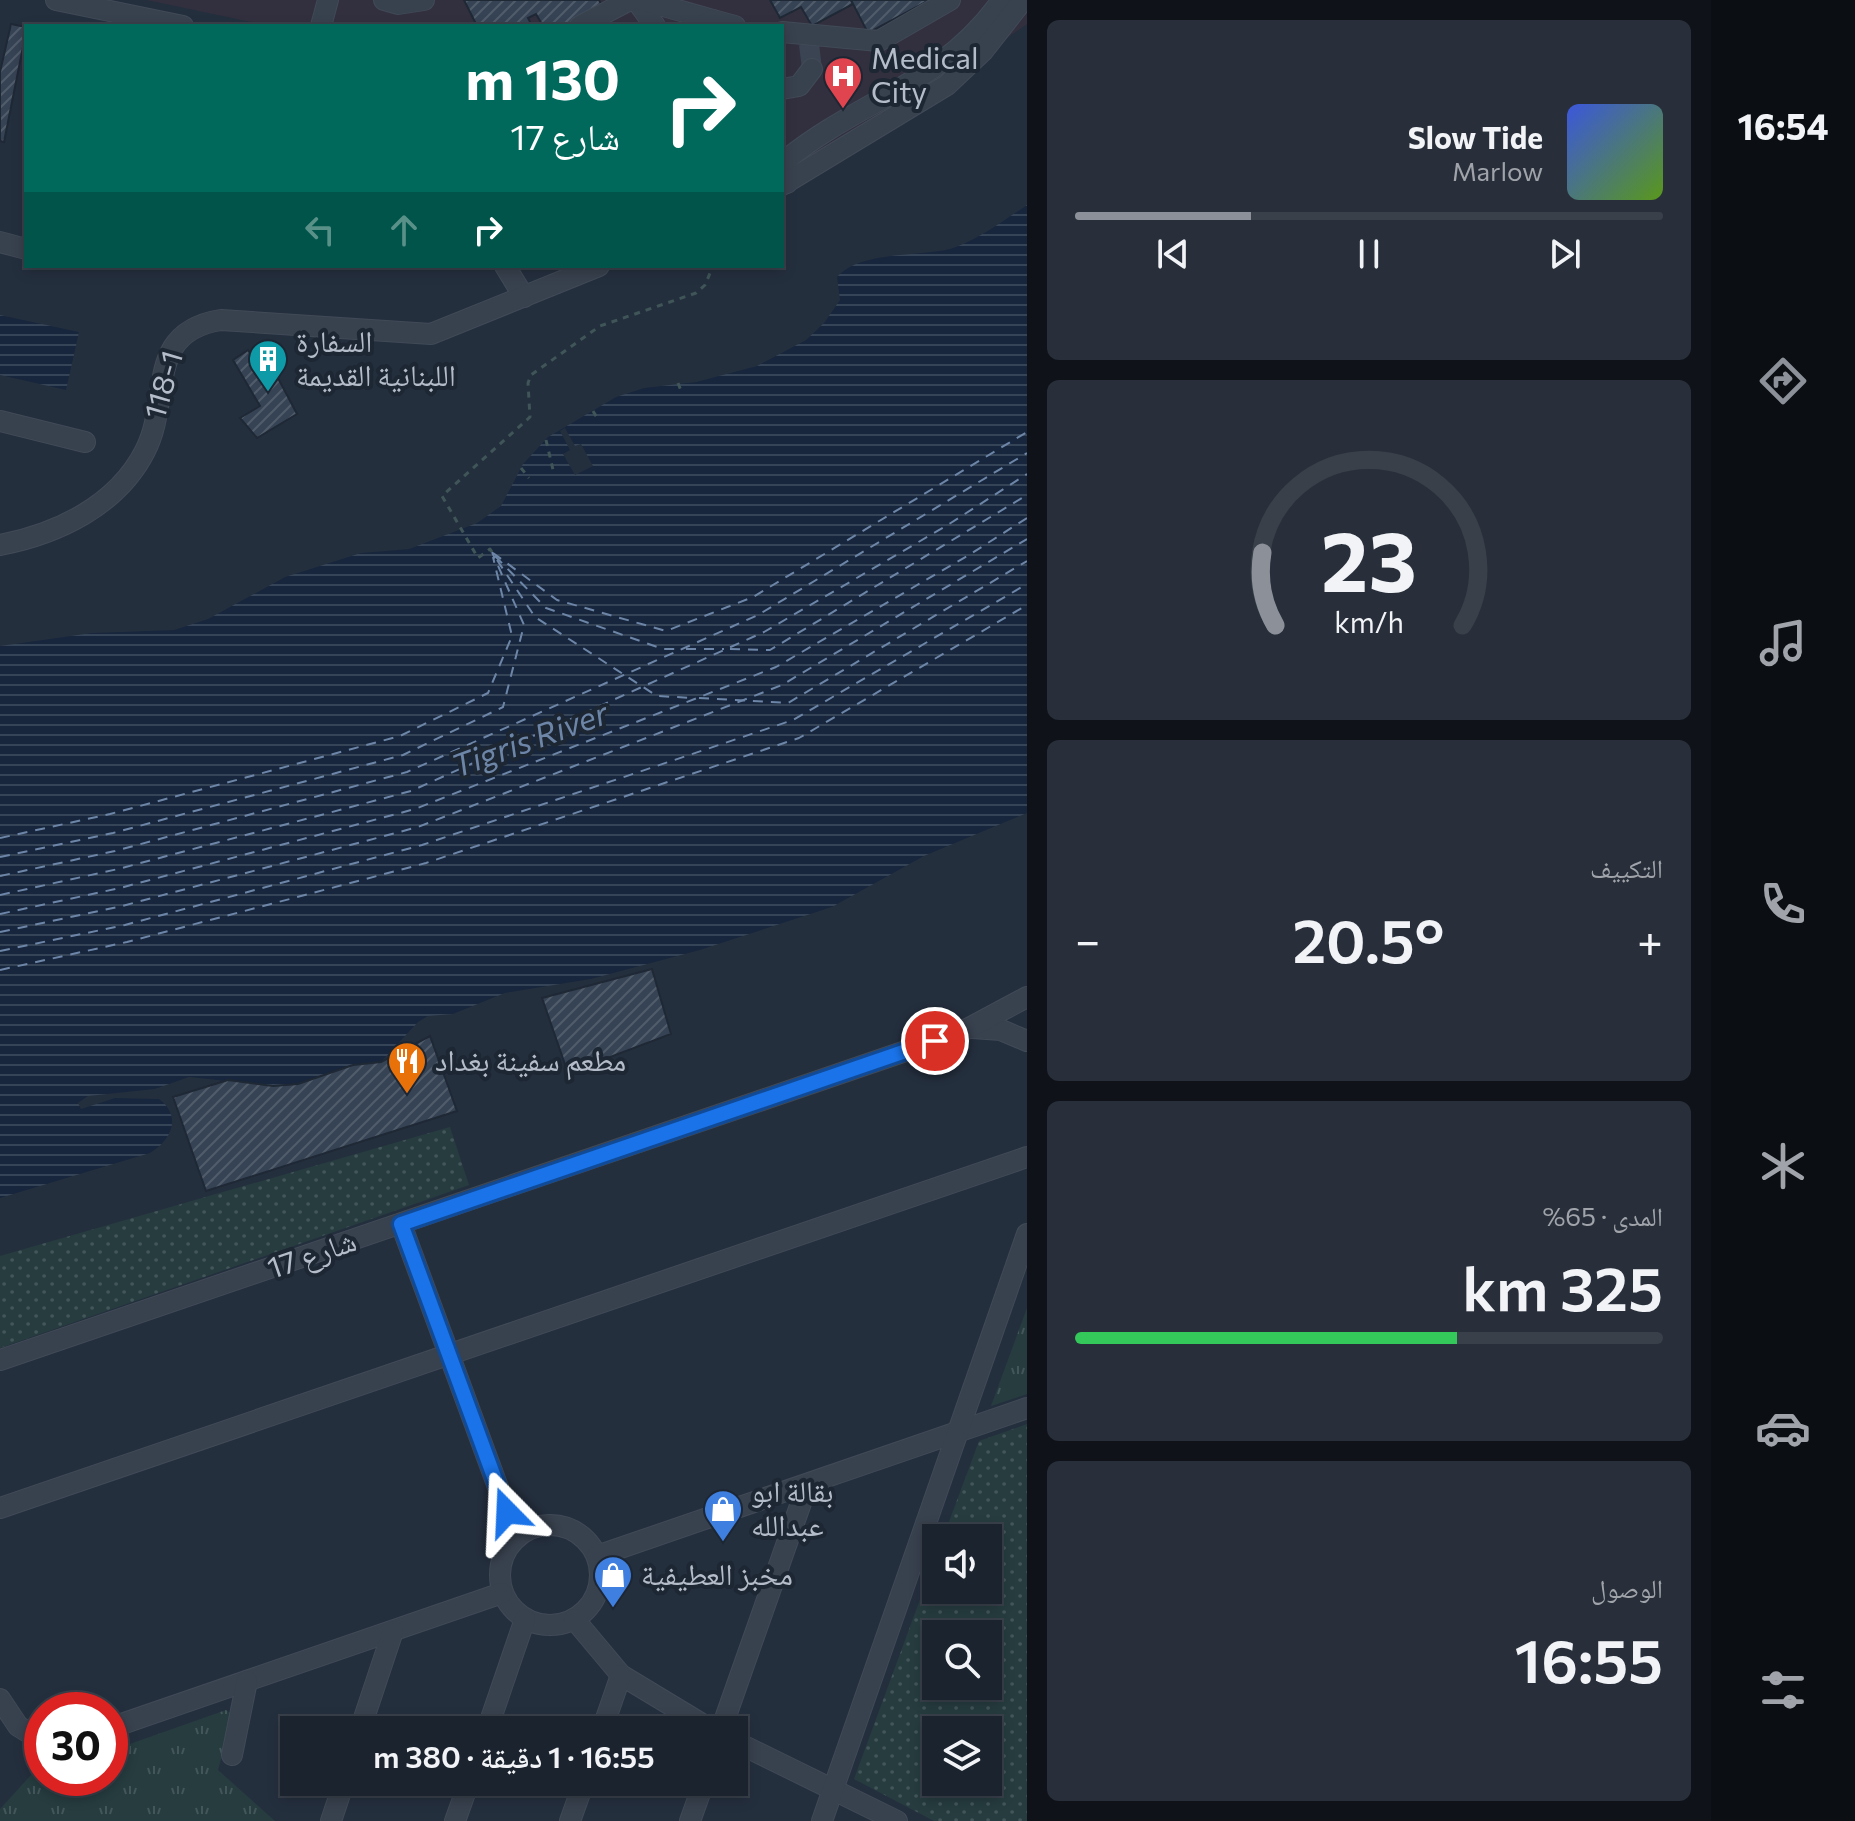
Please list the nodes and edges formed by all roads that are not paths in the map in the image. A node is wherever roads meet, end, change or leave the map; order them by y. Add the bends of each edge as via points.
1 (56, 0) edge
2 (328, 0) edge
3 (384, 0) edge
4 (424, 0) edge
5 (630, 0) edge
6 (639, 0) edge
7 (950, 0) edge
8 (1002, 0) edge
9 (1023, 0) edge
10 (158, 15) edge
11 (707, 23) edge
12 (178, 24) edge
13 (322, 24) edge
14 (584, 24) edge
15 (654, 24) edge
16 (784, 32) edge
17 (812, 69) dead end
18 (784, 89) edge
19 (784, 163) edge
20 (784, 182) edge
21 (0, 242) edge
22 (24, 248) edge
23 (506, 268) edge
24 (594, 268) edge
25 (524, 297) junction
26 (0, 421) edge
27 (85, 442) dead end
28 (0, 545) edge
29 (1021, 1005) edge
30 (969, 1028) junction
31 (1027, 1041) edge
32 (1027, 1157) edge
33 (401, 1224) junction
34 (1027, 1234) edge
35 (447, 1355) junction
36 (0, 1360) edge
37 (1027, 1408) edge
38 (962, 1429) junction
39 (807, 1486) junction
40 (0, 1508) edge
41 (516, 1536) junction
42 (597, 1556) junction
43 (502, 1593) junction
44 (525, 1619) junction
45 (574, 1619) junction
46 (393, 1631) junction
47 (621, 1675) junction
48 (247, 1681) junction
49 (0, 1699) edge
50 (365, 1716) edge
51 (492, 1716) edge
52 (607, 1716) edge
53 (689, 1716) edge
54 (726, 1716) edge
55 (128, 1722) edge
56 (24, 1730) edge
57 (748, 1748) edge
58 (232, 1755) dead end
59 (833, 1787) junction
60 (339, 1796) edge
61 (464, 1796) edge
62 (579, 1796) edge
63 (699, 1796) edge
64 (331, 1821) edge
65 (455, 1821) edge
66 (570, 1821) edge
67 (690, 1821) edge
68 (822, 1821) edge
69 (897, 1821) edge

1 - 10 street
2 - 13 street
3 - 4 street
5 - 14 street
6 - 11 street
6 - 15 street
7 - 16 street via 879,41
8 - 19 street via 974,34 930,72
9 - 20 street via 983,51 947,85
10 - 12 street
17 - 18 street via 799,86
21 - 22 street
23 - 25 street
24 - 25 street, 118-1
25 - 28 street, 118-1 via 431,334 221,320 187,329 170,351 147,449 130,475 68,524
26 - 27 street
29 - 30 street, شارع 17
30 - 31 street via 1001,1030
30 - 33 street, شارع 17
32 - 35 street
33 - 35 street
33 - 36 street, شارع 17
34 - 38 street
35 - 40 street
35 - 41 street
37 - 38 street
38 - 39 street
38 - 59 street
39 - 42 street
39 - 54 street
41 - 42 street via 546,1524 562,1525 589,1542
41 - 43 street via 499,1573
42 - 45 street via 598,1592
43 - 44 street
43 - 46 street
44 - 45 street via 541,1625
44 - 51 street
45 - 47 street
46 - 48 street
46 - 50 street
47 - 52 street
47 - 53 street
48 - 55 street
48 - 58 street
49 - 56 street
57 - 59 street
59 - 68 street
59 - 69 street
60 - 64 street
61 - 65 street
62 - 66 street
63 - 67 street

